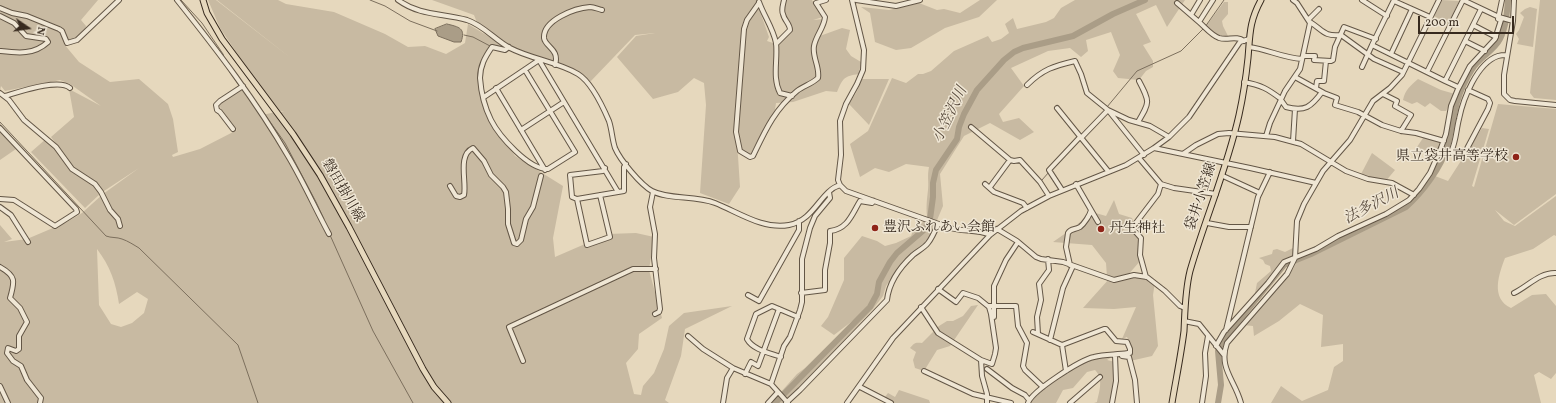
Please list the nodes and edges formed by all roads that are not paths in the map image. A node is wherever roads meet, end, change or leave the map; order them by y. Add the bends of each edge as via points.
1 (119, 0) edge
2 (177, 0) edge
3 (203, 0) edge
4 (398, 0) edge
5 (784, 0) edge
6 (826, 0) edge
7 (852, 0) edge
8 (856, 0) edge
9 (920, 0) edge
10 (1200, 0) edge
11 (1213, 0) edge
12 (1260, 0) edge
13 (1293, 0) edge
14 (1362, 0) edge
15 (1394, 0) edge
16 (1439, 0) edge
17 (1463, 0) edge
18 (1502, 0) edge
19 (1514, 0) edge
20 (759, 1) edge
21 (1177, 3) dead end
22 (0, 8) edge
23 (1319, 9) dead end
24 (1412, 9) junction
25 (1481, 9) junction
26 (602, 10) dead end
27 (1191, 15) junction
28 (0, 16) edge
29 (1387, 16) junction
30 (1430, 17) junction
31 (1499, 17) junction
32 (1309, 20) junction
33 (1512, 20) junction
34 (1199, 22) junction
35 (1473, 25) junction
36 (1340, 35) junction
37 (1496, 37) junction
38 (1376, 39) junction
39 (1246, 40) junction
40 (1465, 41) junction
41 (776, 44) junction
42 (1372, 45) junction
43 (509, 47) junction
44 (1248, 47) junction
45 (0, 51) edge
46 (1485, 51) junction
47 (1368, 54) junction
48 (1391, 54) junction
49 (1507, 55) junction
50 (1302, 57) junction
51 (539, 60) junction
52 (1326, 61) junction
53 (1408, 62) junction
54 (555, 65) junction
55 (1362, 67) dead end
56 (525, 70) junction
57 (1403, 72) junction
58 (1427, 72) junction
59 (1295, 77) junction
60 (1139, 81) dead end
61 (1446, 81) junction
62 (1244, 82) junction
63 (1027, 85) dead end
64 (243, 86) junction
65 (1458, 87) junction
66 (70, 88) dead end
67 (496, 88) junction
68 (1316, 88) junction
69 (1468, 90) junction
70 (1322, 92) junction
71 (0, 93) edge
72 (1383, 94) junction
73 (5, 96) junction
74 (792, 96) junction
75 (484, 97) junction
76 (1281, 99) junction
77 (564, 102) junction
78 (1556, 106) edge
79 (1057, 108) dead end
80 (1295, 109) junction
81 (1108, 110) junction
82 (550, 111) junction
83 (1364, 116) junction
84 (1138, 122) junction
85 (971, 127) dead end
86 (0, 128) edge
87 (233, 128) dead end
88 (521, 130) junction
89 (1401, 131) junction
90 (1235, 134) junction
91 (1266, 136) junction
92 (1080, 137) junction
93 (1169, 137) junction
94 (1293, 141) junction
95 (1444, 141) junction
96 (1154, 148) junction
97 (1183, 154) junction
98 (1144, 155) junction
99 (1140, 158) junction
100 (1010, 160) junction
101 (1330, 162) junction
102 (1226, 163) junction
103 (626, 164) junction
104 (605, 168) junction
105 (545, 170) junction
106 (1108, 172) junction
107 (1270, 172) junction
108 (541, 176) dead end
109 (1222, 176) junction
110 (985, 184) dead end
111 (1076, 184) junction
112 (1160, 184) junction
113 (1316, 184) junction
114 (840, 185) junction
115 (450, 186) dead end
116 (990, 187) junction
117 (1062, 190) junction
118 (618, 192) junction
119 (653, 192) junction
120 (829, 192) junction
121 (1260, 193) junction
122 (1216, 194) junction
123 (600, 195) junction
124 (1414, 195) junction
125 (1049, 196) junction
126 (577, 198) junction
127 (0, 199) edge
128 (874, 201) junction
129 (0, 207) edge
130 (1027, 208) junction
131 (1091, 210) junction
132 (799, 221) junction
133 (1098, 222) dead end
134 (1207, 223) junction
135 (938, 224) junction
136 (120, 226) dead end
137 (1251, 227) junction
138 (997, 229) junction
139 (328, 234) dead end
140 (990, 235) junction
141 (28, 242) dead end
142 (1018, 242) junction
143 (1048, 259) junction
144 (1295, 259) junction
145 (1071, 265) junction
146 (0, 266) edge
147 (656, 269) junction
148 (1556, 273) edge
149 (1146, 276) junction
150 (938, 289) junction
151 (801, 293) junction
152 (1514, 293) dead end
153 (748, 295) dead end
154 (988, 306) junction
155 (993, 306) junction
156 (921, 307) junction
157 (1185, 308) junction
158 (779, 309) junction
159 (655, 314) dead end
160 (798, 317) junction
161 (992, 318) junction
162 (1184, 320) junction
163 (1226, 330) junction
164 (1033, 332) dead end
165 (1038, 334) junction
166 (688, 336) dead end
167 (1208, 336) junction
168 (1050, 340) junction
169 (1062, 345) junction
170 (1216, 347) junction
171 (764, 350) junction
172 (1222, 354) junction
173 (1115, 356) junction
174 (781, 357) junction
175 (981, 360) junction
176 (523, 361) dead end
177 (733, 368) junction
178 (987, 369) dead end
179 (924, 371) dead end
180 (1066, 371) junction
181 (745, 374) junction
182 (1100, 376) dead end
183 (771, 384) junction
184 (0, 386) edge
185 (860, 386) junction
186 (1043, 388) junction
187 (778, 393) junction
188 (987, 397) junction
189 (787, 402) edge
190 (1028, 402) edge
191 (8, 403) edge
192 (40, 403) edge
193 (448, 403) edge
194 (724, 403) edge
195 (768, 403) edge
196 (847, 403) edge
197 (891, 403) edge
198 (987, 403) edge
199 (1011, 403) edge
200 (1070, 403) edge
201 (1112, 403) edge
202 (1137, 403) edge
203 (1172, 403) edge
204 (1202, 403) edge
205 (1241, 403) edge

1 - 22 street via 76,40 69,43 59,29
2 - 64 street
3 - 193 main road, 磐田掛川線 via 222,39 293,134 320,175 423,369
4 - 43 street via 422,12 469,21
5 - 41 street via 782,13 790,30
6 - 74 street via 816,3 825,17 814,48 818,78
7 - 114 street via 864,50 862,70 840,121
8 - 9 street via 896,6
10 - 27 street
11 - 34 street
12 - 39 main road, 袋井小笠線
13 - 32 street
14 - 29 street
15 - 24 street
15 - 29 street
16 - 30 street
17 - 25 street
17 - 58 street
18 - 31 street
19 - 33 street
20 - 41 street
20 - 74 street via 748,20 744,36 736,132 738,149 742,153 753,156 768,124
21 - 27 street
23 - 32 street
24 - 30 street
24 - 48 street
25 - 31 street
25 - 35 street
26 - 54 street via 591,7 573,10 549,25 544,40 554,53
27 - 34 street
28 - 45 street via 14,23 26,36 46,39 48,42 30,52
29 - 38 street
30 - 53 street
31 - 33 street
31 - 37 street via 1501,20
32 - 36 street via 1326,34
32 - 50 street
33 - 49 street
34 - 39 street via 1220,38
35 - 37 street
35 - 40 street
36 - 38 street via 1344,27
36 - 47 street
36 - 52 street via 1333,60
37 - 46 street
38 - 42 street
39 - 44 main road, 袋井小笠線
39 - 93 street via 1240,42 1189,117
40 - 46 street
40 - 61 street
41 - 74 street via 776,86 780,93
42 - 47 street
42 - 48 street
43 - 51 street
43 - 75 street via 505,50 492,47 484,58 480,76
44 - 50 street via 1290,58
44 - 62 main road, 袋井小笠線
46 - 65 street via 1470,66
47 - 55 street
47 - 57 street
48 - 53 street
49 - 69 street via 1498,56 1485,64
49 - 78 street via 1504,94 1515,101
50 - 52 street via 1315,56 1314,60
50 - 59 street
51 - 54 street
51 - 56 street
51 - 77 street
52 - 68 street via 1323,82 1317,82
53 - 57 street
53 - 58 street
54 - 103 street via 576,73 589,85 609,122 615,148
56 - 67 street
56 - 82 street
57 - 72 street
58 - 61 street
59 - 68 street
59 - 76 street
60 - 84 street via 1148,102
61 - 65 street
62 - 76 street via 1260,85
62 - 90 main road, 袋井小笠線
63 - 81 street via 1051,66 1075,61 1087,93
64 - 87 street via 216,105 217,110
64 - 139 street via 288,155
65 - 95 street via 1451,106
66 - 73 street via 58,84
67 - 75 street
67 - 88 street
68 - 70 street
69 - 69 street via 1451,152 1462,158 1490,103 1488,99
70 - 80 street via 1309,106
70 - 83 street via 1337,98 1335,105
71 - 73 street
72 - 83 street via 1373,101
72 - 89 street via 1397,101 1395,106 1411,115
73 - 136 street via 24,120 56,147 72,169 95,184
75 - 105 street via 491,120 506,140 523,158
76 - 80 street via 1286,106
76 - 91 street
77 - 82 street
77 - 104 street
79 - 92 street
80 - 94 street
81 - 84 street
81 - 92 street
81 - 98 street
82 - 88 street
82 - 105 street via 575,152
83 - 89 street
83 - 101 street via 1350,140
84 - 93 street
85 - 100 street
86 - 127 street via 77,212 55,226 14,200
88 - 105 street
89 - 95 street
90 - 91 street
90 - 97 street via 1218,134
90 - 102 main road, 袋井小笠線
91 - 94 street
92 - 106 street
92 - 117 street via 1049,170
93 - 96 street
94 - 101 street via 1310,148
95 - 124 street via 1430,173
96 - 97 street
96 - 98 street
97 - 102 street
98 - 99 street
99 - 106 street
99 - 112 street
100 - 116 street
100 - 125 street via 1020,160
101 - 113 street
101 - 124 street via 1356,175 1396,185
102 - 107 street
102 - 109 main road, 袋井小笠線
103 - 118 street via 624,191
103 - 119 street
104 - 118 street
104 - 126 street via 570,175 572,197
106 - 111 street
107 - 113 street
107 - 121 street
108 - 115 street via 533,207 526,219 521,240 517,244 514,243 508,224 506,192 473,148 466,154 464,164 464,195 456,196
109 - 121 street
109 - 122 main road, 袋井小笠線
110 - 116 street
111 - 117 street
111 - 131 street
112 - 122 street
112 - 149 street via 1158,194 1132,228 1141,238 1140,255
113 - 144 street via 1297,222
114 - 120 street via 831,188
114 - 128 street via 846,191
116 - 130 street via 994,192 1023,202
117 - 125 street
118 - 123 street
119 - 132 street via 702,199 767,225 791,225
119 - 147 street via 650,206 655,234
120 - 132 street via 811,213
120 - 151 street via 830,198 815,216 806,239 802,259
121 - 137 street
122 - 134 main road, 袋井小笠線
123 - 126 street
123 - 126 street via 610,237 588,245
124 - 144 street via 1386,214
125 - 130 street
128 - 135 street
128 - 151 street via 860,201 842,229 830,231 824,290
129 - 141 street via 11,215
130 - 138 street
131 - 133 street
131 - 145 street via 1080,226 1068,233 1066,246
132 - 153 street via 799,230 759,301
134 - 137 street
134 - 157 main road, 袋井小笠線 via 1190,271
135 - 140 street via 955,230 979,231
135 - 189 street via 927,244 901,268 891,284 887,300
137 - 163 street
138 - 140 street
138 - 142 street
140 - 150 street
142 - 143 street via 1036,257
142 - 155 street via 994,286
143 - 145 street
143 - 165 street via 1049,270 1039,284
144 - 163 street via 1284,262
144 - 172 street via 1283,278 1229,338
145 - 149 street via 1114,280 1134,275
145 - 168 street via 1062,288
146 - 192 street via 13,278 10,298 20,308 27,322 19,336 19,349 16,351 8,348 7,352 13,361 21,366 27,380 41,398
147 - 159 street via 660,309
147 - 176 street via 633,269 509,327
148 - 152 street via 1535,279
149 - 157 street
150 - 154 street via 956,302 963,293 978,298
150 - 156 street
151 - 160 street
154 - 155 street
154 - 161 street
155 - 161 street
155 - 186 street via 1016,306 1018,326 1027,343 1023,366
156 - 175 street via 938,333
156 - 185 street via 893,338
157 - 162 main road, 袋井小笠線
158 - 160 street
158 - 171 street
158 - 171 street via 772,306 756,314 747,339 749,343
160 - 174 street
161 - 175 street via 996,354 992,364
162 - 167 street via 1199,324
162 - 203 main road, 袋井小笠線
163 - 170 street
164 - 165 street
165 - 168 street
166 - 177 street
167 - 170 street
167 - 204 street via 1204,353 1206,376
168 - 169 street
169 - 173 street via 1106,329 1116,341 1126,342 1130,349 1130,353
169 - 180 street
170 - 172 street
171 - 174 street
171 - 181 street via 758,366 751,362
172 - 205 street
173 - 180 street via 1103,355 1087,359
173 - 201 street via 1116,380
173 - 202 street via 1129,357
174 - 183 street
175 - 188 street
177 - 181 street
177 - 194 street via 727,378
178 - 190 street via 1012,388 1025,394
179 - 188 street via 973,394
180 - 186 street
181 - 183 street
182 - 200 street
183 - 187 street
184 - 191 street
185 - 196 street
185 - 197 street
186 - 190 street
187 - 189 street
187 - 195 street
188 - 198 street
188 - 199 street

